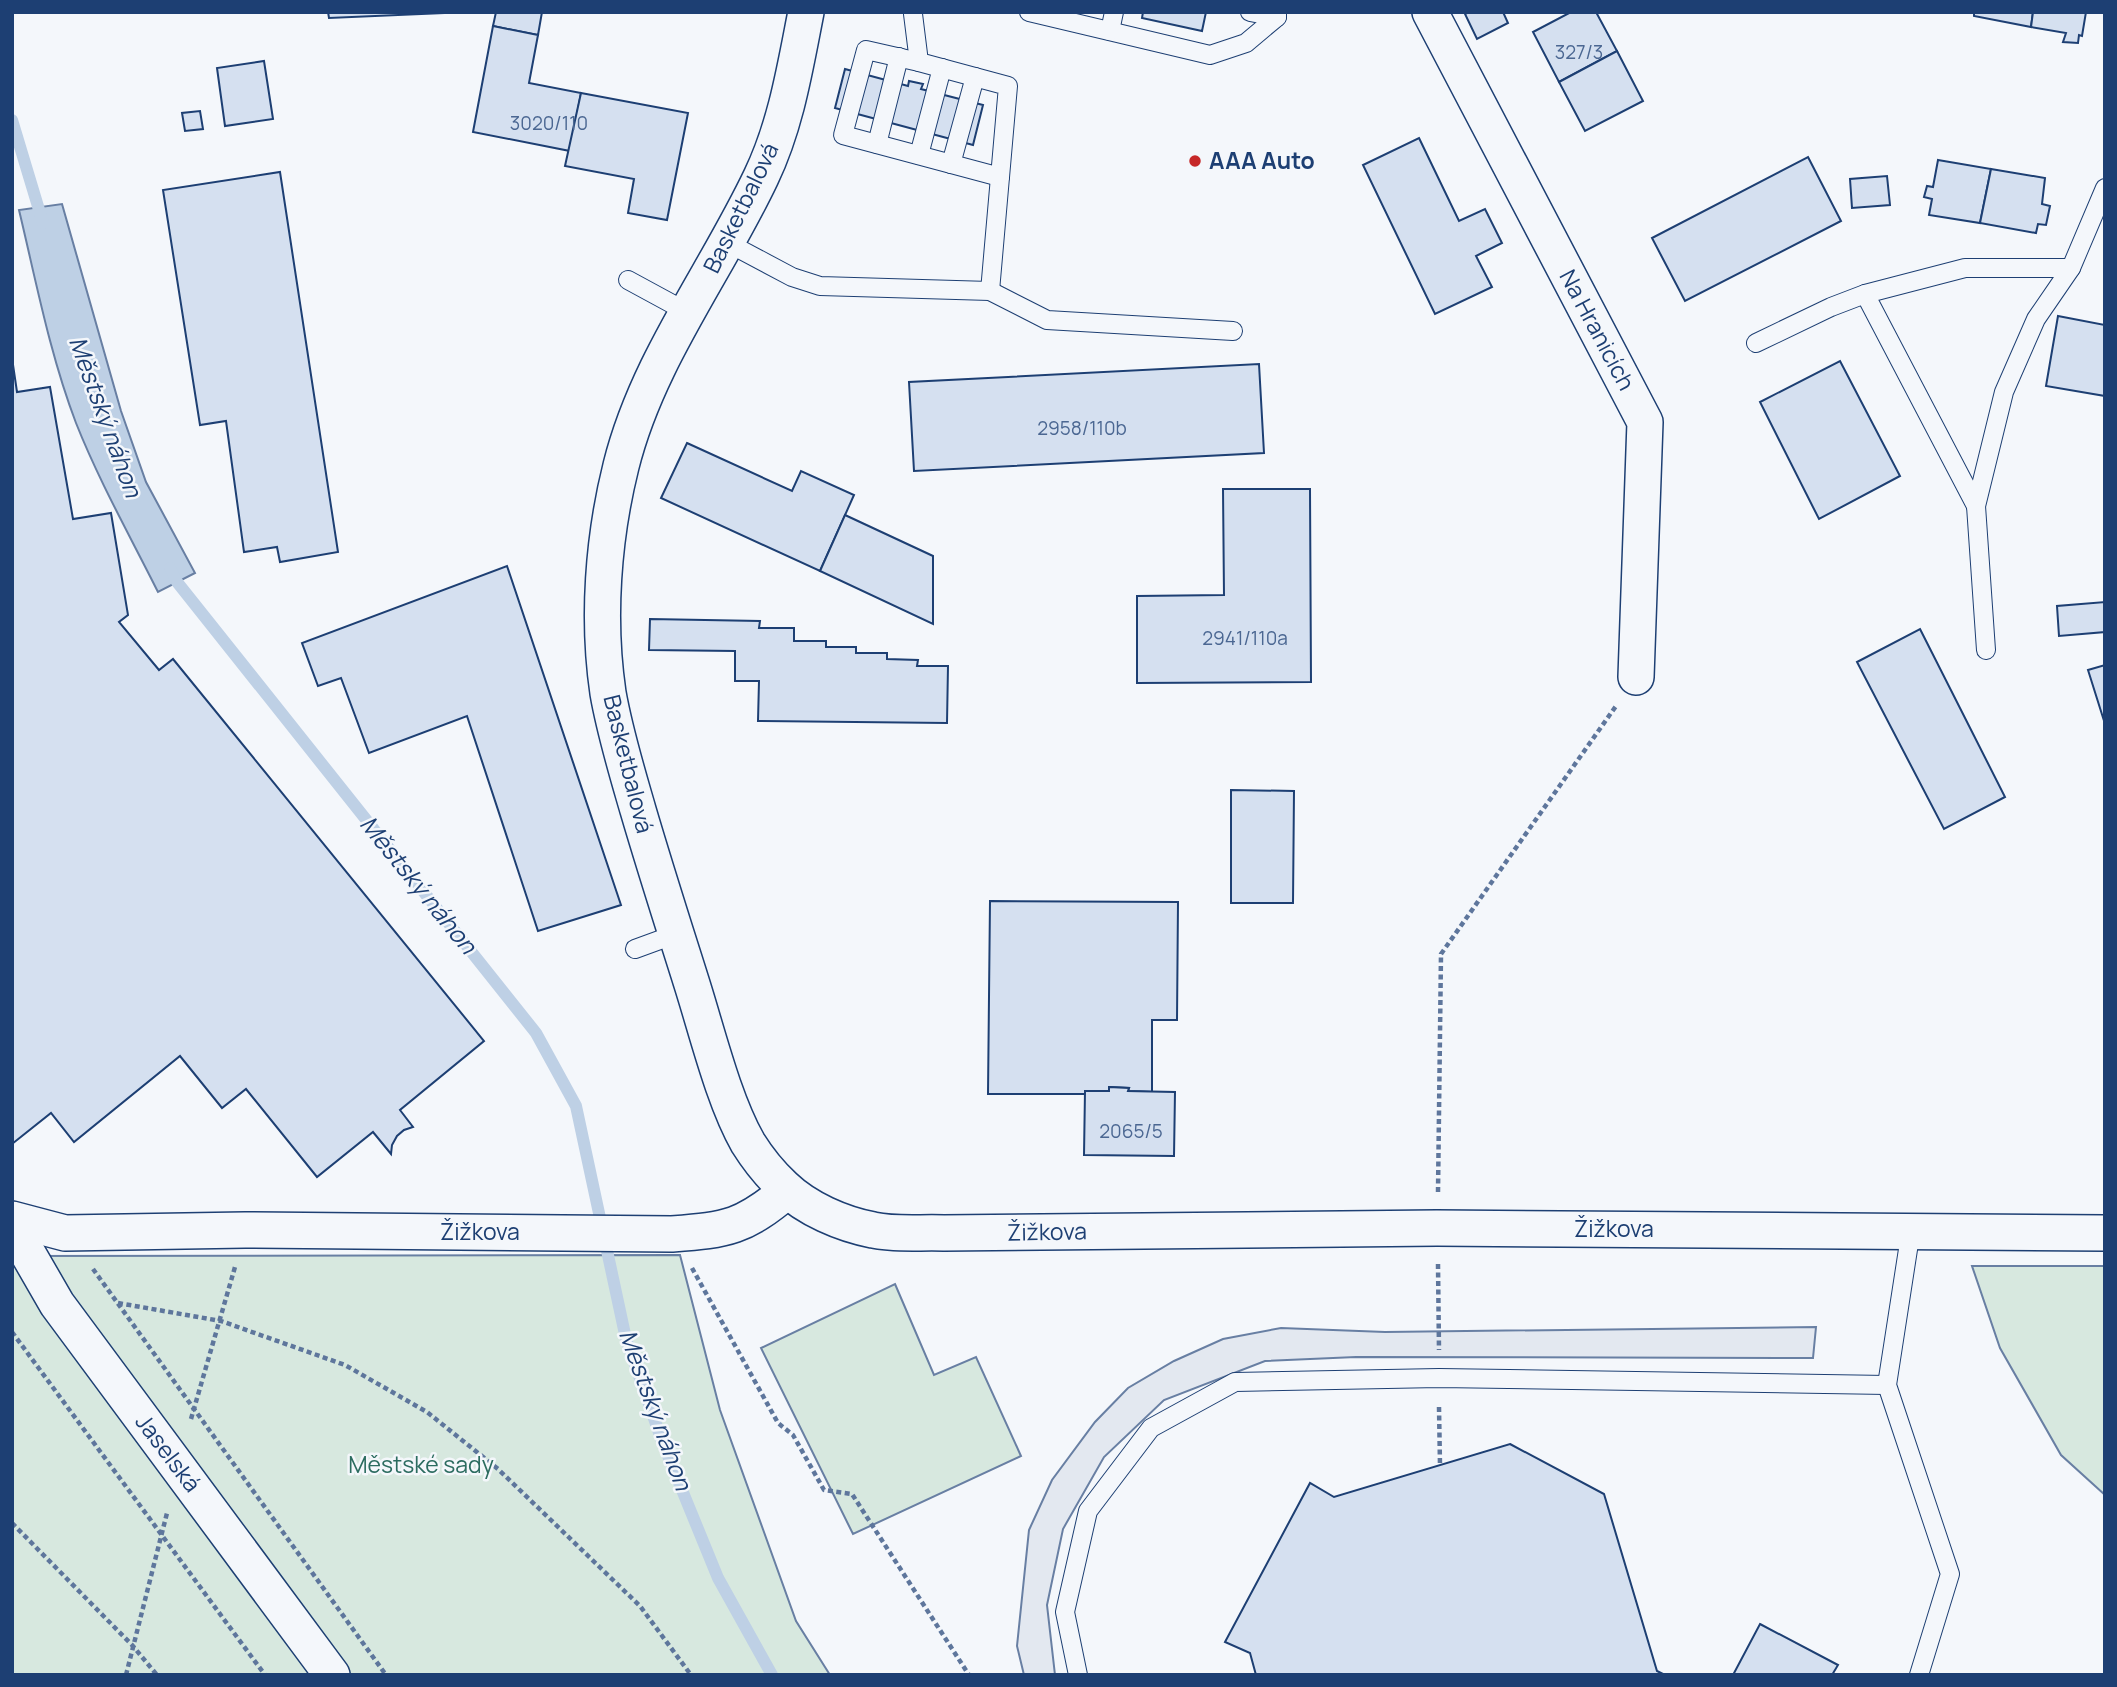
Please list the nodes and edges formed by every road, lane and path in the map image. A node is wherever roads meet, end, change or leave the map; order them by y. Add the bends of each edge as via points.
1 (806, 12) edge
2 (1029, 12) edge
3 (1114, 12) edge
4 (1250, 12) edge
5 (1430, 12) edge
6 (912, 13) edge
7 (1277, 15) edge
8 (1111, 32) junction
9 (899, 57) junction
10 (919, 62) junction
11 (942, 68) junction
12 (975, 77) junction
13 (877, 144) junction
14 (919, 155) junction
15 (951, 164) junction
16 (1000, 177) junction
17 (2105, 188) edge
18 (727, 243) junction
19 (2071, 268) junction
20 (628, 280) dead end
21 (989, 291) junction
22 (1865, 294) junction
23 (687, 312) junction
24 (1233, 331) dead end
25 (1756, 343) dead end
26 (1976, 506) junction
27 (1986, 650) dead end
28 (1636, 677) joint
29 (676, 934) junction
30 (635, 949) dead end
31 (787, 1191) junction
32 (12, 1219) edge
33 (12, 1226) edge
34 (1437, 1228) junction
35 (1911, 1230) junction
36 (65, 1233) junction
37 (2105, 1233) edge
38 (673, 1234) junction
39 (237, 1258) dead end
40 (118, 1303) junction
41 (221, 1321) junction
42 (12, 1332) edge
43 (1439, 1378) junction
44 (1887, 1385) junction
45 (194, 1408) junction
46 (1440, 1465) dead end
47 (178, 1468) junction
48 (12, 1523) edge
49 (161, 1534) junction
50 (132, 1646) junction
51 (126, 1675) edge
52 (157, 1675) edge
53 (265, 1675) edge
54 (332, 1675) edge
55 (386, 1675) edge
56 (691, 1675) edge
57 (970, 1675) edge
58 (1078, 1675) edge
59 (1919, 1675) edge

1 - 18 street, Basketbalová via 787,107 763,173
2 - 8 lane
3 - 8 lane
4 - 7 lane
5 - 28 street, Na Hranicích via 1645,422
6 - 10 lane
7 - 8 lane via 1246,43 1210,55
9 - 10 lane
9 - 13 lane
9 - 13 lane via 866,50 843,135
10 - 11 lane
11 - 12 lane
11 - 14 lane
12 - 15 lane
12 - 16 lane via 1008,86
13 - 14 lane
14 - 15 lane
15 - 16 lane
16 - 21 lane
17 - 19 lane
18 - 21 lane via 792,277 820,286
18 - 23 street, Basketbalová
19 - 22 lane via 1965,268
19 - 26 lane via 2036,319 2004,392
20 - 23 lane
21 - 24 lane via 1047,320
22 - 25 lane
22 - 26 lane
23 - 29 street, Basketbalová via 648,386 621,465 608,533 603,617 608,692 619,745
26 - 27 lane
28 - 34 path via 1441,954
29 - 30 lane
29 - 31 street, Basketbalová via 747,1141
31 - 34 street, Žižkova via 834,1219 876,1231
31 - 38 street, Žižkova via 761,1213 735,1226
32 - 36 street, Žižkova
33 - 47 street, Jaselská via 57,1304
34 - 35 street, Žižkova
34 - 43 path
35 - 37 street, Žižkova
35 - 44 lane
36 - 38 street, Žižkova
36 - 40 path
38 - 57 path via 778,1423 793,1435 824,1490 852,1494
39 - 41 path
40 - 41 path
40 - 45 path
41 - 45 path
41 - 56 path via 345,1365 426,1412 498,1469 640,1606
42 - 49 path
43 - 44 lane
43 - 46 path
43 - 58 lane via 1235,1382 1151,1428 1088,1511 1065,1612
44 - 59 lane via 1950,1574
45 - 47 path
45 - 55 path
47 - 49 path
47 - 54 street, Jaselská
48 - 50 path
49 - 50 path
49 - 53 path
50 - 51 path
50 - 52 path

